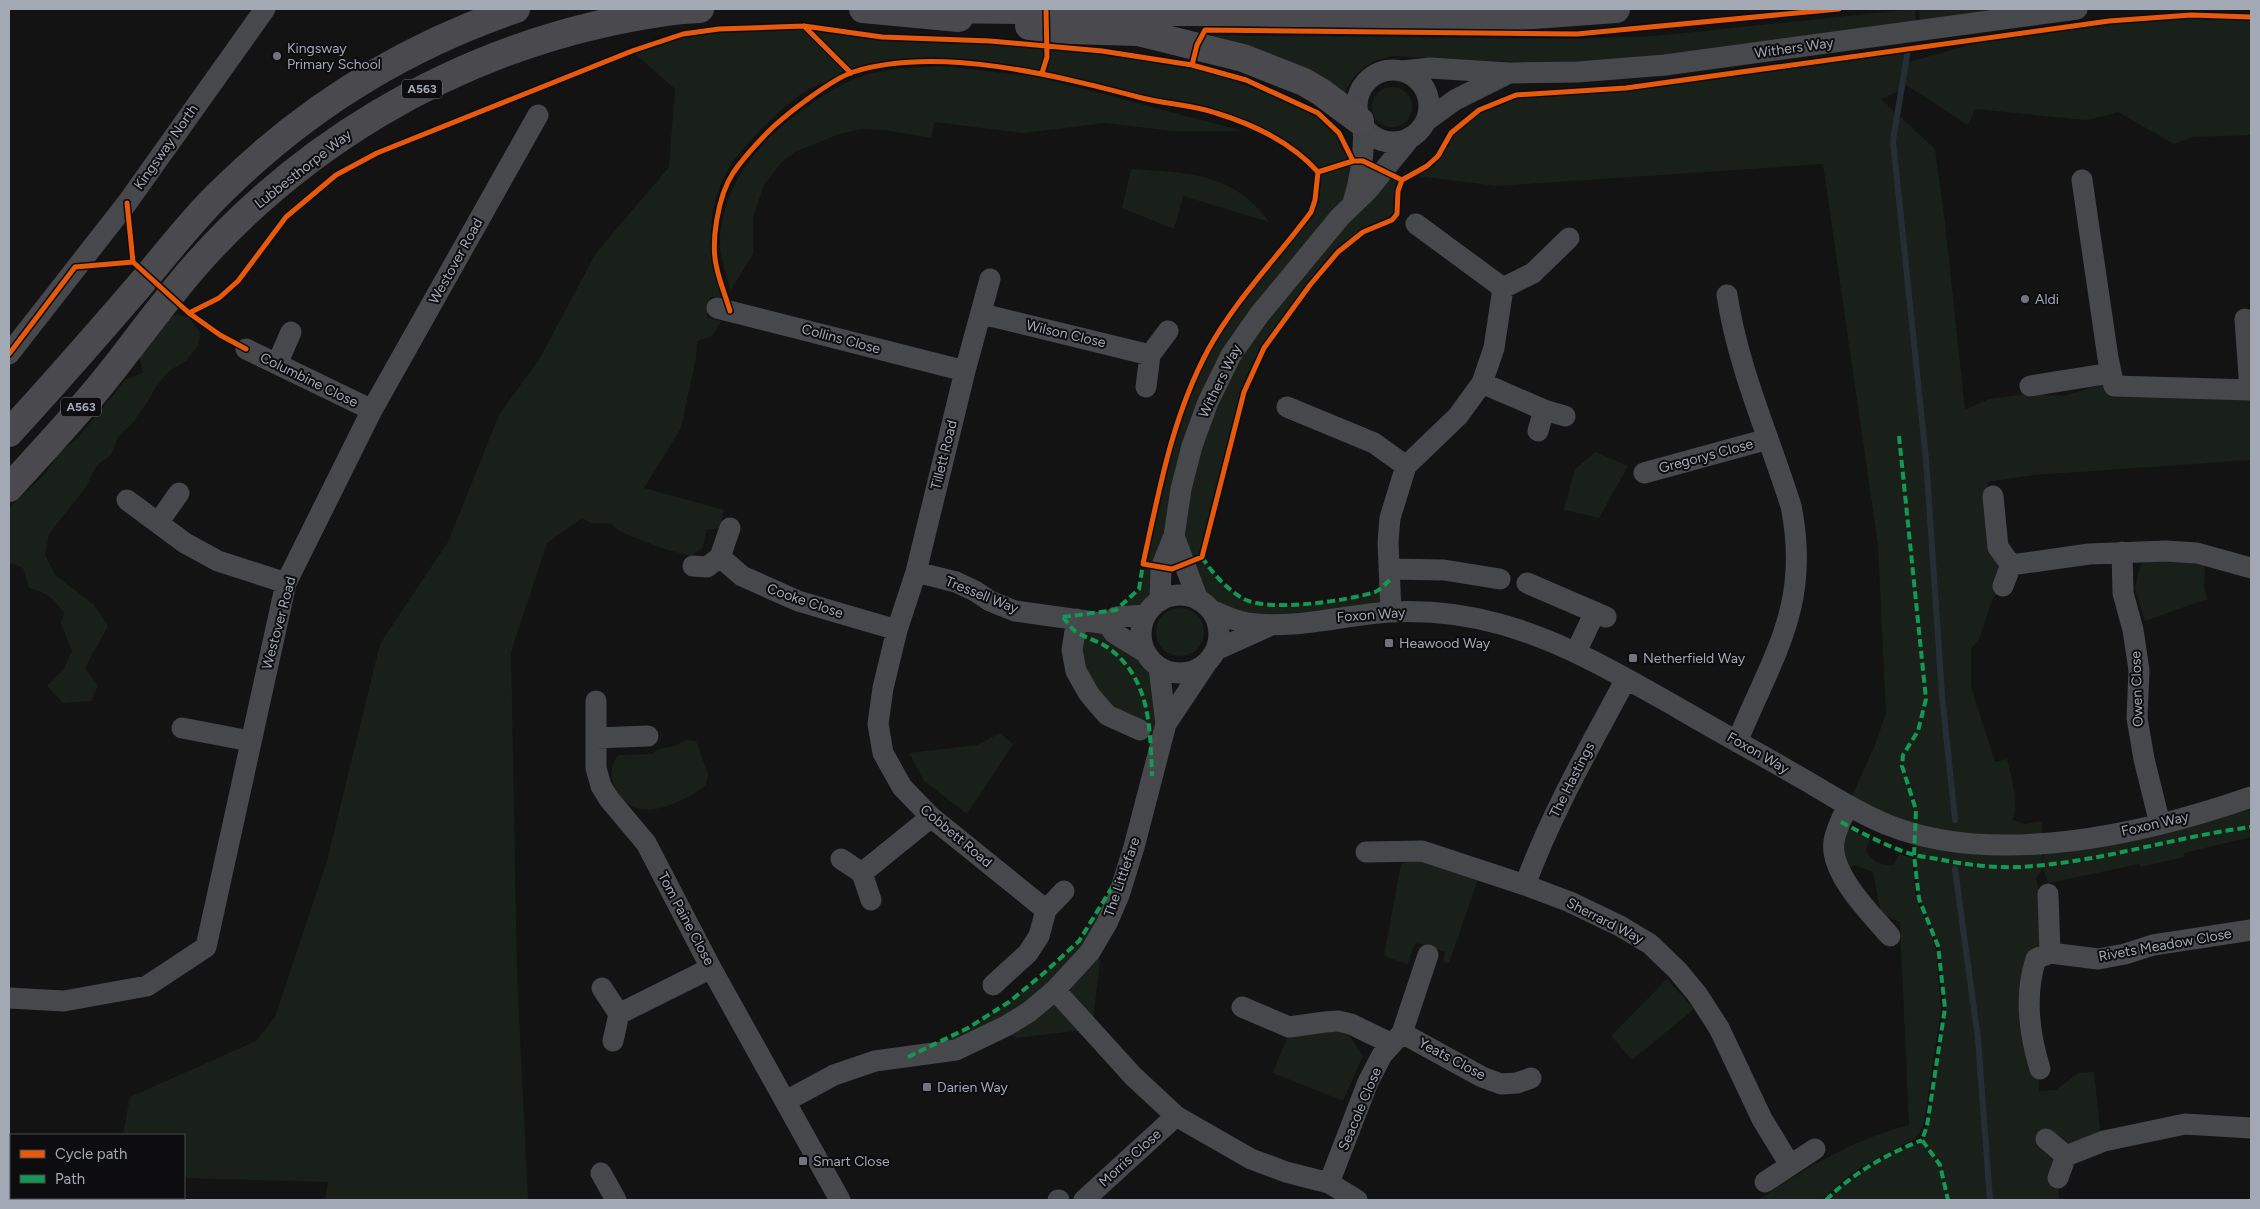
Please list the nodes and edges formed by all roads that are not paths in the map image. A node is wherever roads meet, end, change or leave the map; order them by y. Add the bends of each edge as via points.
1 (265, 9) edge
2 (516, 9) edge
3 (700, 9) edge
4 (863, 9) edge
5 (941, 9) edge
6 (1616, 9) edge
7 (2077, 9) edge
8 (1404, 72) junction
9 (1510, 73) junction
10 (538, 115) dead end
11 (1426, 121) junction
12 (1361, 124) junction
13 (1410, 138) junction
14 (2082, 180) dead end
15 (1353, 203) junction
16 (1416, 224) dead end
17 (1569, 238) dead end
18 (990, 279) dead end
19 (1503, 288) junction
20 (1727, 295) dead end
21 (717, 308) dead end
22 (982, 314) junction
23 (2244, 319) dead end
24 (1168, 331) dead end
25 (291, 332) dead end
26 (11, 346) edge
27 (246, 349) dead end
28 (1150, 354) junction
29 (277, 364) junction
30 (964, 372) junction
31 (2112, 380) junction
32 (1482, 382) junction
33 (2030, 386) dead end
34 (1146, 387) dead end
35 (2251, 390) edge
36 (1288, 407) dead end
37 (372, 410) junction
38 (1544, 410) junction
39 (1565, 416) dead end
40 (1538, 432) dead end
41 (9, 433) edge
42 (1768, 439) junction
43 (1406, 466) junction
44 (1644, 473) dead end
45 (9, 488) edge
46 (179, 492) dead end
47 (1993, 496) dead end
48 (127, 500) dead end
49 (158, 523) junction
50 (730, 528) dead end
51 (1174, 536) junction
52 (2122, 552) junction
53 (720, 557) junction
54 (2011, 565) junction
55 (693, 566) dead end
56 (2251, 568) edge
57 (1389, 569) junction
58 (916, 572) junction
59 (1500, 579) dead end
60 (286, 583) junction
61 (1527, 583) dead end
62 (2003, 586) dead end
63 (1204, 605) junction
64 (1153, 608) junction
65 (1391, 612) junction
66 (1077, 619) junction
67 (1108, 624) junction
68 (1271, 625) junction
69 (897, 630) junction
70 (1145, 652) junction
71 (1576, 652) junction
72 (1211, 657) junction
73 (1159, 668) junction
74 (1626, 678) junction
75 (596, 701) dead end
76 (1166, 724) junction
77 (182, 728) dead end
78 (1140, 730) dead end
79 (648, 736) dead end
80 (596, 738) junction
81 (250, 741) junction
82 (1737, 742) junction
83 (2251, 798) edge
84 (1848, 805) junction
85 (931, 817) junction
86 (2160, 824) junction
87 (1366, 852) dead end
88 (841, 859) dead end
89 (862, 873) junction
90 (1525, 885) junction
91 (1064, 891) dead end
92 (2048, 894) dead end
93 (871, 900) dead end
94 (1046, 910) junction
95 (2251, 930) edge
96 (1890, 936) dead end
97 (1428, 954) dead end
98 (2038, 958) junction
99 (712, 968) junction
100 (993, 985) dead end
101 (602, 988) dead end
102 (1056, 990) junction
103 (9, 998) edge
104 (1242, 1007) dead end
105 (619, 1014) junction
106 (1397, 1038) junction
107 (613, 1041) dead end
108 (2040, 1069) dead end
109 (1531, 1078) dead end
110 (786, 1101) junction
111 (1176, 1116) junction
112 (2251, 1128) edge
113 (2046, 1139) dead end
114 (1815, 1150) dead end
115 (2066, 1156) junction
116 (1790, 1166) junction
117 (601, 1173) dead end
118 (2058, 1178) dead end
119 (1765, 1182) dead end
120 (1329, 1183) junction
121 (614, 1200) edge
122 (840, 1200) edge
123 (1084, 1200) edge
124 (1357, 1200) edge

1 - 26 street, Kingsway North via 126,203
2 - 41 highway, A563 via 451,34 373,73 277,141 224,188
3 - 45 highway, Lubbesthorpe Way / A563 via 626,19 514,49 421,89 332,143 264,197 194,267 99,387
4 - 12 highway via 1069,30 1138,32 1197,45 1243,58 1304,82
5 - 6 highway via 1520,16
7 - 9 street, Withers Way via 1665,65 1578,72
8 - 9 street, Withers Way via 1430,68
8 - 11 street via 1414,76 1423,86 1428,98
8 - 12 street via 1386,71 1366,82 1357,102
9 - 11 street, Withers Way via 1455,100
10 - 37 street, Westover Road
11 - 13 street
12 - 13 street via 1378,139 1388,142
12 - 15 street, Withers Way via 1363,161
13 - 15 street, Withers Way via 1368,190
14 - 31 street
15 - 51 street, Withers Way via 1259,315 1231,355 1208,402 1192,446
16 - 19 street
17 - 19 street via 1533,273
18 - 22 street, Tillett Road
19 - 32 street via 1494,348
20 - 42 street via 1744,372
21 - 30 street, Collins Close
22 - 28 street, Wilson Close
22 - 30 street, Tillett Road
23 - 35 street
24 - 28 street
25 - 29 street
27 - 29 street, Columbine Close
28 - 34 street
29 - 37 street, Columbine Close
30 - 58 street, Tillett Road
31 - 33 street
31 - 35 street
32 - 38 street
32 - 43 street via 1458,416
36 - 43 street via 1374,443
37 - 60 street, Westover Road
38 - 39 street
38 - 40 street
42 - 44 street, Gregorys Close
42 - 82 street via 1796,530 1796,584 1780,647
43 - 57 street via 1390,518
46 - 49 street
47 - 54 street via 1998,547
48 - 49 street
49 - 60 street via 218,561
50 - 53 street
51 - 63 street, Withers Way
51 - 64 street, Withers Way via 1161,568
52 - 54 street
52 - 56 street via 2197,552
52 - 86 street, Owen Close via 2124,593 2139,670 2137,718
53 - 55 street via 707,567
53 - 69 street, Cooke Close via 742,576 798,601
54 - 62 street
57 - 59 street via 1444,570
57 - 65 street
58 - 66 street, Tressell Way via 956,582 1015,611
58 - 69 street, Tillett Road
60 - 81 street, Westover Road
61 - 71 street via 1600,615
63 - 64 street via 1185,596 1172,596
63 - 68 street, Foxon Way via 1246,623
63 - 72 street via 1218,629
64 - 67 street, Tressell Way via 1116,617
64 - 70 street via 1142,627 1141,640
65 - 68 street, Foxon Way
65 - 71 street, Foxon Way via 1470,616 1542,637
66 - 67 street, Tressell Way
66 - 78 street via 1072,650 1076,671 1089,694 1107,715
67 - 70 street via 1114,633
68 - 72 street, Foxon Way
69 - 85 street, Cobbett Road via 878,724 883,753 902,786
70 - 73 street
71 - 74 street, Foxon Way
72 - 73 street via 1199,669 1183,673
72 - 76 street, The Littlefare
73 - 76 street, The Littlefare
74 - 82 street, Foxon Way
74 - 90 street, The Hastings via 1543,837
75 - 80 street, Tom Paine Close
76 - 102 street, The Littlefare via 1119,895 1090,952
77 - 81 street
79 - 80 street
80 - 99 street, Tom Paine Close via 596,768 601,786 646,843
81 - 103 street, Westover Road via 206,947 147,986 64,1001
82 - 84 street, Foxon Way
83 - 86 street, Foxon Way
84 - 86 street, Foxon Way via 1886,824 1938,841 2041,844 2093,838
84 - 96 street via 1834,841 1834,854 1844,879
85 - 89 street
85 - 94 street, Cobbett Road
87 - 90 street, Sherrard Way via 1422,851
88 - 89 street
89 - 93 street
90 - 116 street, Sherrard Way via 1620,926 1650,944 1677,970 1719,1028 1762,1119
91 - 94 street
92 - 98 street via 2048,926
94 - 100 street via 1039,936 1028,953
95 - 98 street, Rivets Meadow Close via 2153,945 2098,959
97 - 106 street, Seacole Close
98 - 108 street via 2029,978 2029,1002 2034,1049
99 - 105 street
99 - 110 street, Tom Paine Close
101 - 105 street
102 - 110 street, The Littlefare via 1006,1026 956,1050 861,1066 834,1075
102 - 111 street via 1133,1076
104 - 106 street, Yeats Close via 1289,1027 1331,1021
105 - 107 street
106 - 109 street, Yeats Close via 1502,1084
106 - 120 street, Seacole Close via 1382,1055 1368,1082
110 - 122 street, Tom Paine Close
111 - 120 street via 1251,1159
111 - 123 street, Morris Close
112 - 115 street via 2185,1124 2104,1141
113 - 115 street
114 - 116 street
115 - 118 street
116 - 119 street
117 - 121 street
120 - 124 street

